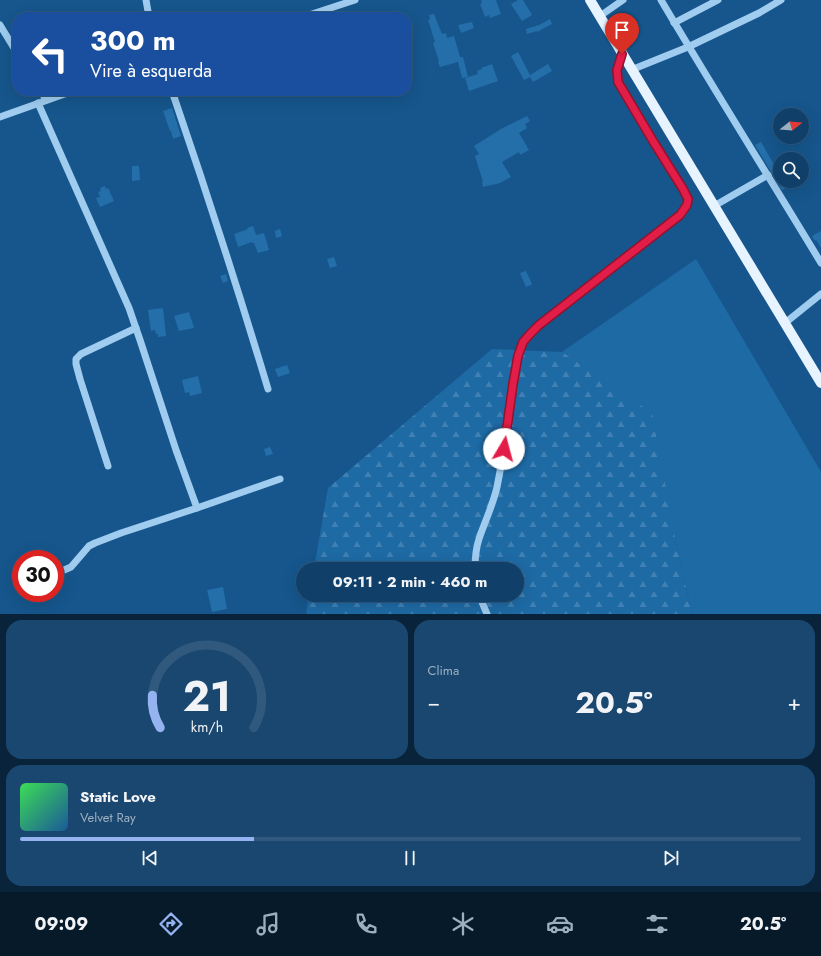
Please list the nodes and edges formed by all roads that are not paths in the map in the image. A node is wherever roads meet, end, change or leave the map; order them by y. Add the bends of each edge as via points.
1 (146, 0) edge
2 (355, 0) edge
3 (590, 0) edge
4 (623, 0) edge
5 (661, 0) edge
6 (718, 0) edge
7 (782, 0) edge
8 (148, 12) edge
9 (318, 12) edge
10 (600, 16) junction
11 (674, 23) junction
12 (0, 25) edge
13 (12, 45) edge
14 (688, 47) junction
15 (622, 54) junction
16 (631, 70) junction
17 (44, 96) edge
18 (58, 96) edge
19 (174, 96) edge
20 (46, 100) junction
21 (38, 103) junction
22 (0, 118) edge
23 (768, 175) junction
24 (714, 206) junction
25 (821, 263) edge
26 (821, 294) edge
27 (785, 323) junction
28 (136, 328) junction
29 (821, 383) edge
30 (268, 389) dead end
31 (108, 466) dead end
32 (280, 479) dead end
33 (197, 508) junction
34 (477, 562) edge
35 (64, 570) edge
36 (482, 602) edge
37 (486, 614) edge

1 - 8 street
2 - 9 street
3 - 10 main road
4 - 10 street
5 - 11 street
6 - 11 street
7 - 14 street
10 - 15 main road
11 - 14 street
12 - 13 street
14 - 16 street
14 - 23 street
15 - 16 main road
15 - 34 street via 617,70 618,82 683,189 688,199 687,205 680,215 539,325 523,342 513,384 497,488 479,538
16 - 24 main road
17 - 20 street
18 - 20 street
19 - 30 street
20 - 21 street
21 - 22 street
21 - 28 street
23 - 24 street
23 - 25 street
24 - 27 main road
26 - 27 street
27 - 29 main road
28 - 31 street via 80,354 76,359
28 - 33 street
32 - 33 street
33 - 35 street via 95,543 89,546 71,567
36 - 37 street

